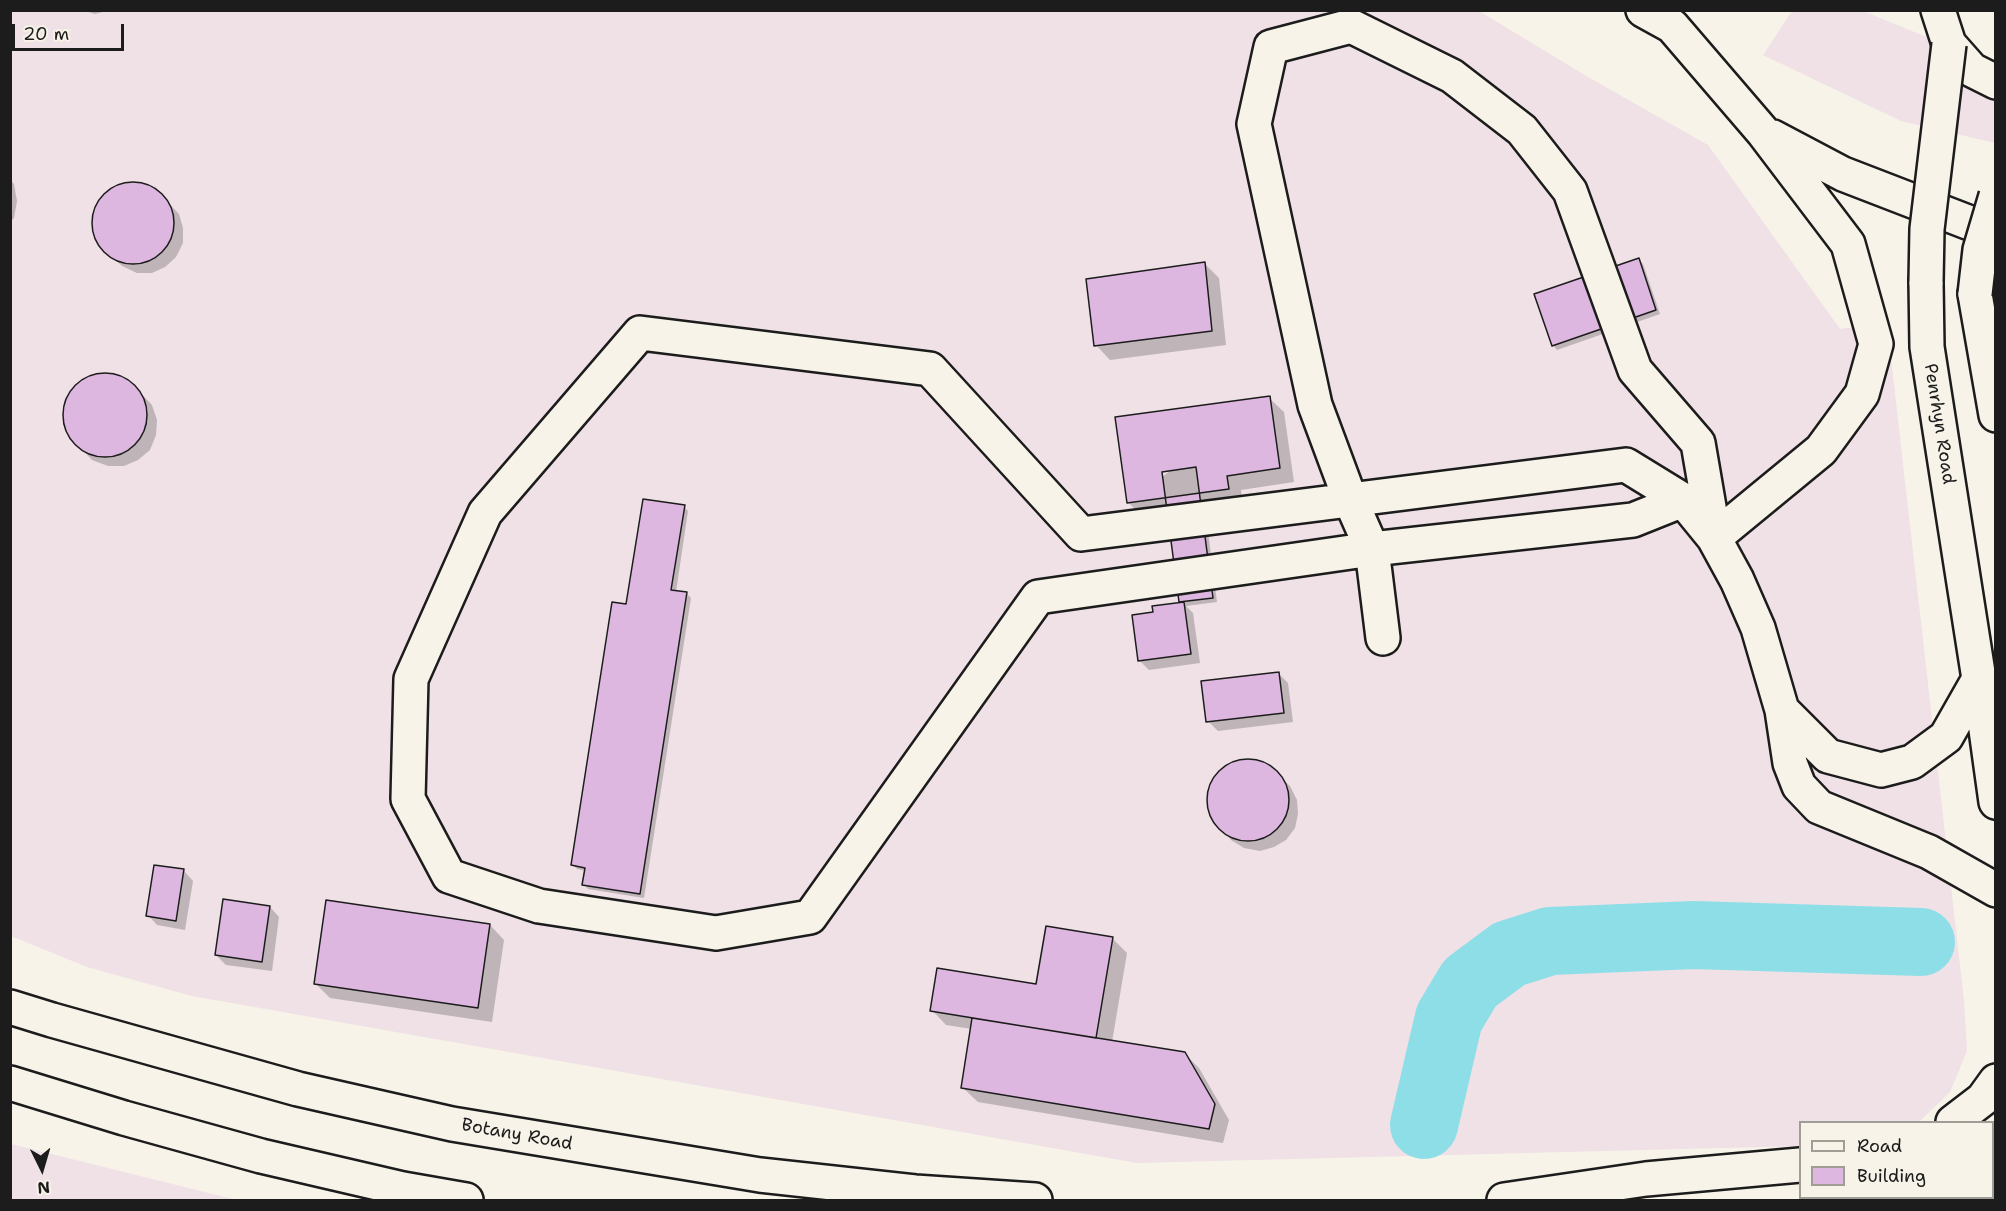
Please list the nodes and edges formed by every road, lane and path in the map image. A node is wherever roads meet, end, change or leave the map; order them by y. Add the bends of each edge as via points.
1 (1642, 10) edge
2 (1938, 10) edge
3 (1949, 44) junction
4 (1995, 82) edge
5 (1763, 132) junction
6 (1995, 196) edge
7 (1995, 233) edge
8 (1995, 415) edge
9 (1350, 499) junction
10 (1683, 500) junction
11 (1714, 538) junction
12 (1372, 549) junction
13 (1383, 638) dead end
14 (1979, 679) junction
15 (1782, 710) junction
16 (1995, 802) edge
17 (1995, 890) edge
18 (10, 1006) edge
19 (1995, 1082) edge
20 (10, 1083) edge
21 (1954, 1121) edge
22 (1799, 1165) edge
23 (466, 1200) edge
24 (1035, 1200) edge
25 (1504, 1200) edge

1 - 5 main road via 1672,26
2 - 3 main road
3 - 4 main road via 1972,70
3 - 14 main road, Penrhyn Road, bridge via 1927,229 1927,347
5 - 7 main road via 1843,174
5 - 11 main road via 1848,244 1876,344 1862,394 1821,450
6 - 8 main road, bridge via 1980,250 1975,294
9 - 10 main road via 1626,465
9 - 11 main road via 1315,405 1254,124 1271,47 1351,26 1452,76 1522,130 1570,191 1635,370 1698,443
9 - 12 main road
9 - 12 main road via 1081,534 930,369 640,333 485,513 411,679 408,799 449,876 539,906 716,933 810,917 1038,597
10 - 11 main road
10 - 12 main road via 1633,520
11 - 15 main road via 1758,628
12 - 13 main road
14 - 15 main road via 1946,736 1912,762 1881,770 1828,756
14 - 16 main road, Penrhyn Road
15 - 17 main road via 1790,763 1799,786 1820,807 1929,852
18 - 24 main road, Botany Road via 298,1089 452,1124 760,1175
19 - 21 main road via 1983,1099
20 - 23 main road via 261,1156
22 - 25 main road via 1646,1179

